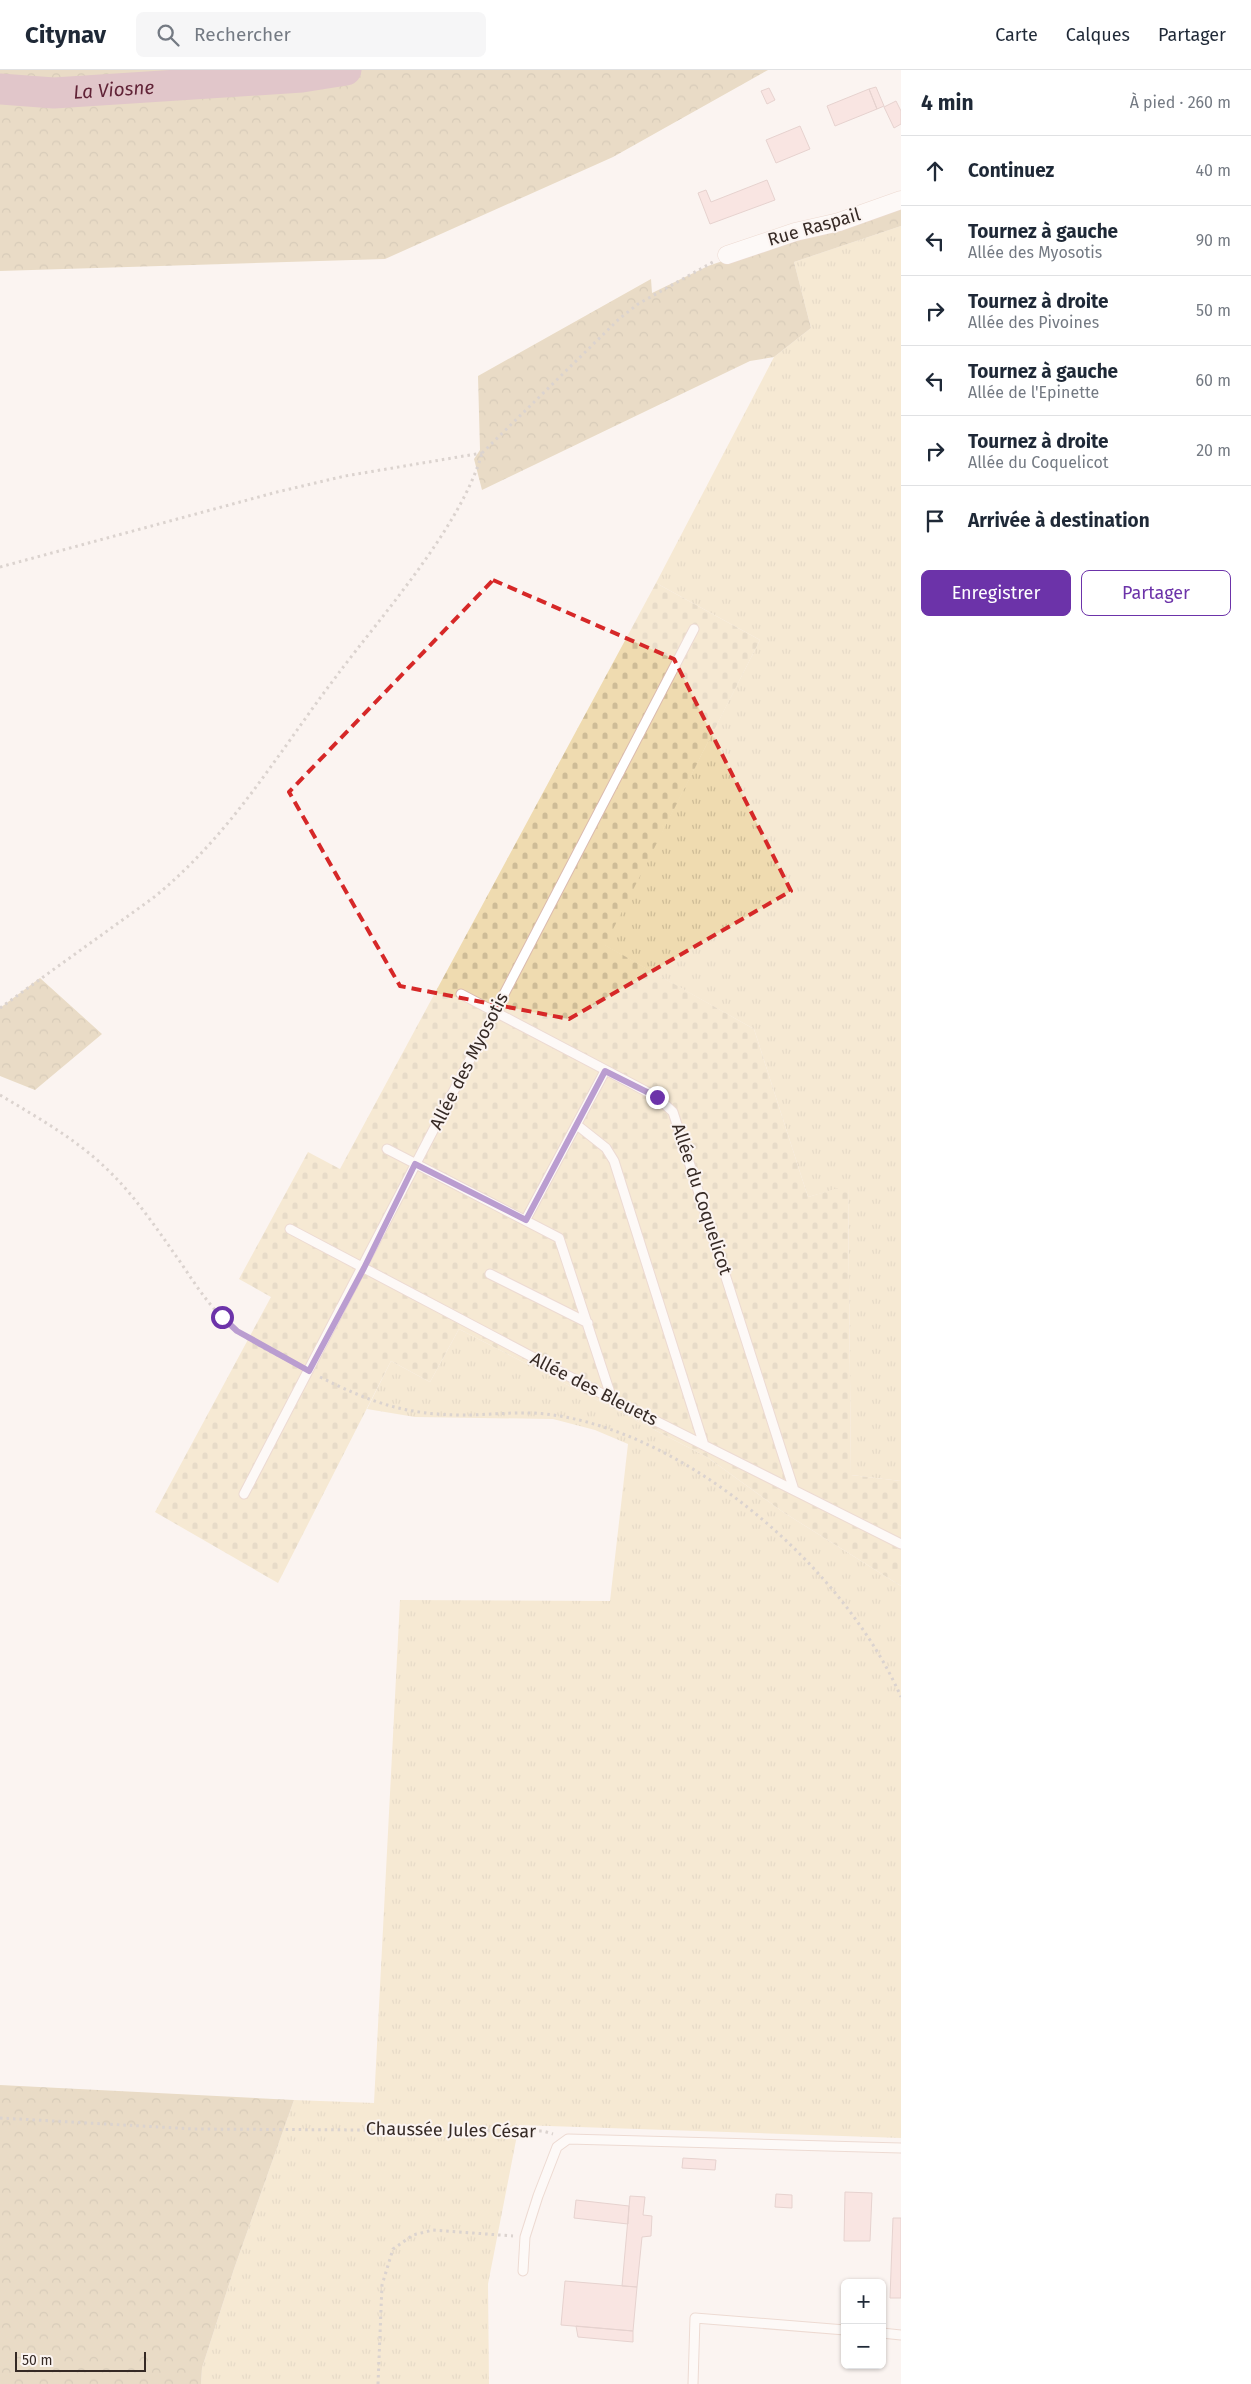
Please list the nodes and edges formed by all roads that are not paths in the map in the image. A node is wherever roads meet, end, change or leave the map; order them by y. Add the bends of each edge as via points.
1 (901, 200) edge
2 (727, 255) road end
3 (694, 629) dead end
4 (461, 994) dead end
5 (495, 1012) junction
6 (605, 1071) junction
7 (576, 1125) junction
8 (387, 1149) dead end
9 (415, 1164) junction
10 (526, 1220) junction
11 (290, 1229) dead end
12 (364, 1268) junction
13 (490, 1274) dead end
14 (588, 1323) junction
15 (612, 1399) junction
16 (704, 1445) junction
17 (794, 1490) junction
18 (244, 1494) dead end
19 (901, 1544) edge
20 (901, 2148) edge
21 (523, 2271) dead end
22 (841, 2330) edge
23 (886, 2333) edge
24 (901, 2335) edge
25 (693, 2384) edge

1 - 2 street, Rue Raspail
3 - 5 lane, Allée des Myosotis
4 - 5 lane, Allée du Coquelicot
5 - 6 lane, Allée du Coquelicot
5 - 9 lane, Allée des Myosotis
6 - 7 lane
6 - 17 lane, Allée du Coquelicot via 657,1097 673,1112
7 - 10 lane
7 - 16 lane via 606,1148 614,1161
8 - 9 lane
9 - 10 lane
9 - 12 lane, Allée des Myosotis
10 - 14 lane via 559,1238
11 - 12 lane, Allée des Bleuets
12 - 15 lane, Allée des Bleuets
12 - 18 lane, Allée des Myosotis
13 - 14 lane
14 - 15 lane
15 - 16 lane, Allée des Bleuets
16 - 17 lane, Allée des Bleuets
17 - 19 lane, Allée des Bleuets
20 - 21 lane via 568,2139 556,2151 525,2237
22 - 25 lane via 695,2318
23 - 24 lane

